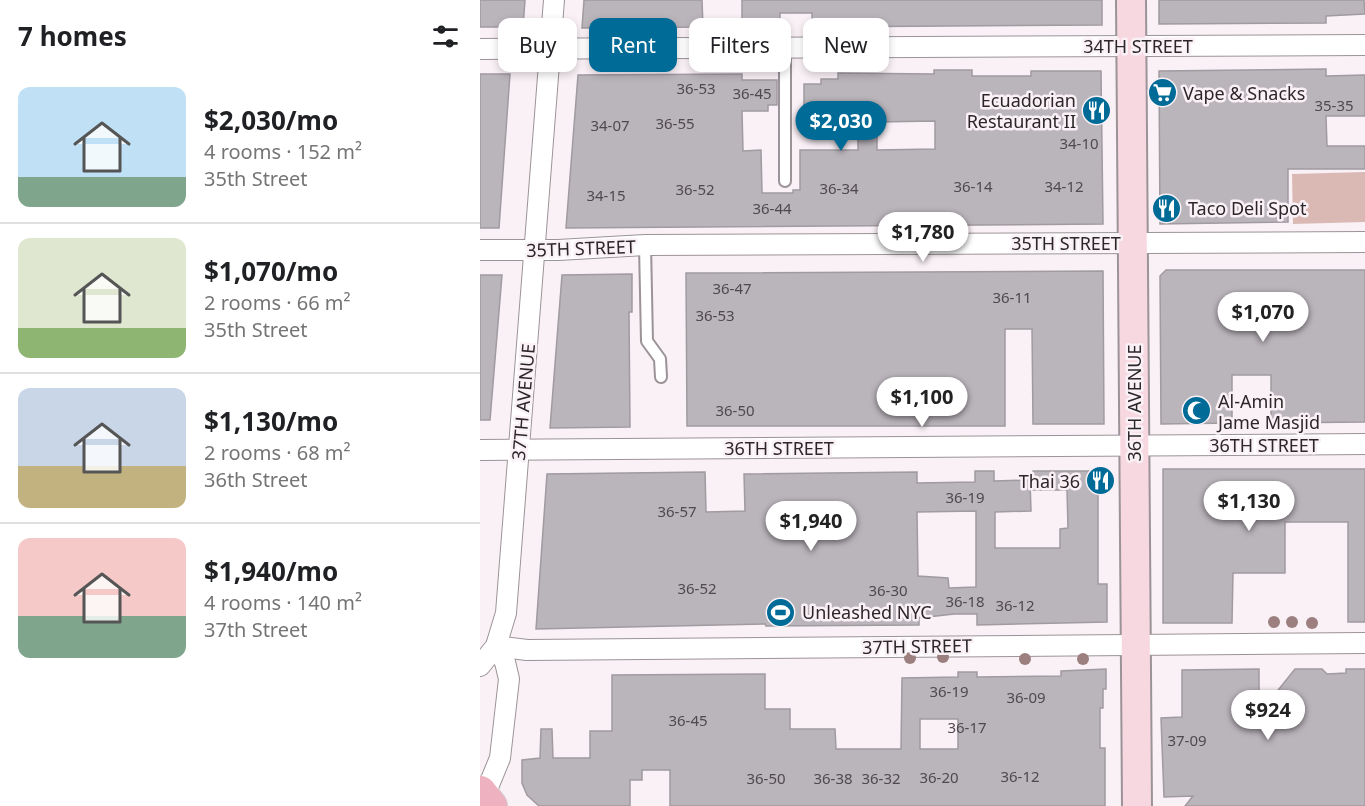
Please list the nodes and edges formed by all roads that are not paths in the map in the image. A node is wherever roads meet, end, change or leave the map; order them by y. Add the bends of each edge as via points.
1 (555, 0) edge
2 (1131, 0) edge
3 (554, 18) edge
4 (1365, 45) edge
5 (1131, 46) junction
6 (577, 48) edge
7 (689, 48) edge
8 (791, 48) edge
9 (480, 49) edge
10 (498, 49) edge
11 (549, 72) edge
12 (785, 72) edge
13 (785, 181) dead end
14 (1365, 242) edge
15 (1133, 243) junction
16 (645, 245) junction
17 (480, 250) edge
18 (535, 250) junction
19 (661, 377) dead end
20 (1365, 444) edge
21 (1134, 445) junction
22 (480, 450) edge
23 (520, 450) junction
24 (1365, 643) edge
25 (1136, 644) junction
26 (496, 646) junction
27 (480, 666) edge
28 (485, 798) edge
29 (1137, 806) edge

1 - 3 street, 37TH AVENUE
2 - 5 street, 36TH AVENUE
4 - 5 street, 34TH STREET
5 - 8 street, 34TH STREET
5 - 15 street, 36TH AVENUE
6 - 7 street, 34TH STREET
9 - 10 street, 34TH STREET
11 - 18 street, 37TH AVENUE
12 - 13 lane
14 - 15 street, 35TH STREET
15 - 16 street, 35TH STREET
15 - 21 street, 36TH AVENUE
16 - 18 street, 35TH STREET
16 - 19 lane via 647,341 660,359
17 - 18 street, 35TH STREET
18 - 23 street, 37TH AVENUE
20 - 21 street, 36TH STREET
21 - 23 street, 36TH STREET
21 - 25 street, 36TH AVENUE
22 - 23 street, 36TH STREET
23 - 26 street, 37TH AVENUE via 506,613
24 - 25 street, 37TH STREET
25 - 26 street, 37TH STREET via 527,650
25 - 29 street, 36TH AVENUE
26 - 27 street
26 - 28 street via 509,679 500,758

